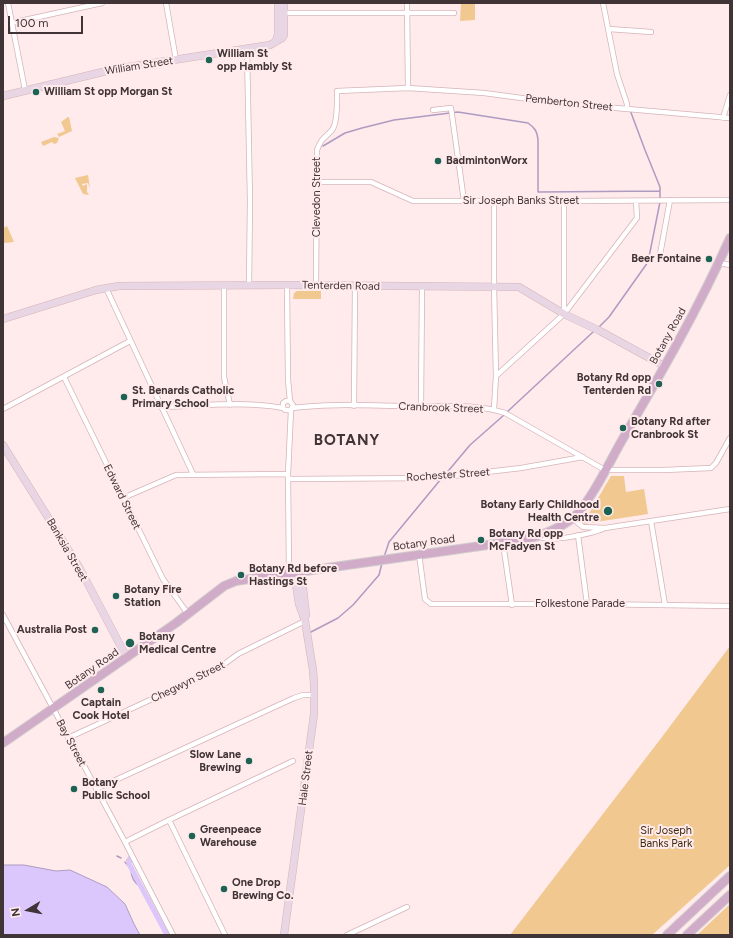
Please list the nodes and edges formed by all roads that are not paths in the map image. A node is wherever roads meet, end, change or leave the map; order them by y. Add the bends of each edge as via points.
1 (8, 3) edge
2 (102, 3) edge
3 (166, 3) edge
4 (278, 3) edge
5 (284, 3) edge
6 (407, 3) edge
7 (603, 3) edge
8 (281, 13) junction
9 (407, 13) junction
10 (454, 13) dead end
11 (11, 23) junction
12 (608, 29) junction
13 (651, 32) dead end
14 (247, 49) junction
15 (176, 60) junction
16 (408, 88) junction
17 (25, 90) junction
18 (730, 95) edge
19 (3, 96) edge
20 (627, 109) junction
21 (433, 110) dead end
22 (724, 118) junction
23 (730, 118) edge
24 (317, 182) junction
25 (670, 200) junction
26 (730, 200) edge
27 (464, 201) junction
28 (494, 201) junction
29 (636, 201) junction
30 (564, 202) junction
31 (730, 238) edge
32 (659, 260) dead end
33 (719, 263) junction
34 (730, 264) edge
35 (224, 285) junction
36 (249, 285) junction
37 (287, 285) junction
38 (316, 285) junction
39 (355, 286) junction
40 (422, 286) junction
41 (494, 287) junction
42 (106, 288) junction
43 (564, 314) junction
44 (3, 319) edge
45 (130, 340) junction
46 (664, 366) junction
47 (496, 376) junction
48 (64, 377) junction
49 (230, 405) junction
50 (288, 406) junction
51 (354, 406) junction
52 (161, 407) junction
53 (421, 407) junction
54 (3, 409) edge
55 (494, 409) junction
56 (730, 438) edge
57 (3, 445) edge
58 (583, 457) junction
59 (605, 470) junction
60 (193, 474) junction
61 (288, 477) junction
62 (123, 498) junction
63 (730, 509) edge
64 (574, 516) junction
65 (651, 521) junction
66 (605, 528) junction
67 (578, 535) junction
68 (538, 537) junction
69 (503, 543) junction
70 (419, 554) junction
71 (294, 572) junction
72 (588, 604) junction
73 (512, 605) junction
74 (665, 605) junction
75 (730, 606) edge
76 (188, 614) junction
77 (3, 615) edge
78 (305, 622) junction
79 (127, 658) junction
80 (312, 695) junction
81 (53, 709) junction
82 (68, 738) junction
83 (3, 743) edge
84 (294, 761) dead end
85 (96, 789) junction
86 (169, 820) junction
87 (125, 842) junction
88 (730, 876) edge
89 (730, 895) edge
90 (407, 907) dead end
91 (173, 935) edge
92 (225, 935) edge
93 (284, 935) edge
94 (348, 935) edge
95 (667, 935) edge
96 (687, 935) edge

1 - 11 street
2 - 11 street
3 - 15 street
4 - 8 street
5 - 8 street
6 - 9 street
7 - 12 street
8 - 9 street
8 - 14 street, William Street via 276,41 270,45
9 - 10 street
9 - 16 street
11 - 17 street
12 - 13 street
12 - 20 street
14 - 15 street, William Street
14 - 36 street
15 - 17 street, William Street via 115,69
16 - 20 street, Pemberton Street via 484,92 559,103
16 - 24 street, Clevedon Street via 337,91 336,124 320,141 317,150
17 - 19 street, William Street
18 - 22 street
20 - 22 street, Pemberton Street
21 - 27 street via 451,108
22 - 23 street, Pemberton Street
24 - 27 street, Sir Joseph Banks Street via 371,182 413,201
24 - 38 street, Clevedon Street
25 - 26 street, Sir Joseph Banks Street
25 - 29 street, Sir Joseph Banks Street
25 - 32 street
27 - 28 street, Sir Joseph Banks Street
28 - 30 street, Sir Joseph Banks Street
28 - 41 street
29 - 30 street, Sir Joseph Banks Street
29 - 43 street via 637,218
30 - 43 street
31 - 33 main road, Botany Road
33 - 34 street
33 - 46 main road, Botany Road
35 - 36 street, Tenterden Road
35 - 42 street, Tenterden Road
35 - 49 street via 224,377
36 - 37 street, Tenterden Road
37 - 38 street, Tenterden Road
37 - 50 street
38 - 39 street, Tenterden Road
39 - 40 street, Tenterden Road
39 - 51 street
40 - 41 street, Tenterden Road
40 - 53 street
41 - 43 street, Tenterden Road via 519,287
41 - 47 street
42 - 44 street, Tenterden Road
42 - 45 street
43 - 46 street, Tenterden Road
43 - 47 street
45 - 48 street
45 - 52 street
46 - 59 main road, Botany Road
47 - 55 street
48 - 54 street
48 - 62 street, Edward Street
49 - 50 street, Cranbrook Street
49 - 52 street, Cranbrook Street
50 - 51 street, Cranbrook Street
50 - 61 street
51 - 53 street, Cranbrook Street
52 - 60 street
53 - 55 street, Cranbrook Street
55 - 58 street, Cranbrook Street
56 - 59 street via 716,464 711,468
57 - 79 street, Banksia Street via 79,567
58 - 59 street, Cranbrook Street
58 - 61 street, Rochester Street via 521,468 435,478
59 - 64 main road, Botany Road
60 - 61 street, Rochester Street
60 - 62 street, Rochester Street via 176,475
61 - 71 street
62 - 76 street, Edward Street via 163,579
63 - 65 street
64 - 66 street via 584,527
64 - 68 main road, Botany Road via 556,529
65 - 66 street
65 - 74 street
66 - 67 street
67 - 68 street via 546,539
67 - 72 street
68 - 69 main road, Botany Road
69 - 70 main road, Botany Road
69 - 73 street
70 - 71 main road, Botany Road
70 - 73 street, Folkestone Parade via 425,599 431,604
71 - 76 main road, Botany Road via 230,583
71 - 78 street, Hale Street
72 - 73 street, Folkestone Parade
72 - 74 street, Folkestone Parade
74 - 75 street, Folkestone Parade
76 - 79 main road, Botany Road
77 - 81 street, Bay Street
78 - 80 street, Hale Street via 313,670
78 - 82 street, Chegwyn Street via 238,654 219,668
79 - 81 main road, Botany Road
80 - 85 street via 301,696 262,712
80 - 93 street, Hale Street via 314,714
81 - 82 street, Bay Street
81 - 83 main road, Botany Road
82 - 85 street, Bay Street
84 - 86 street
85 - 87 street, Bay Street
86 - 87 street
86 - 92 street
87 - 91 street, Bay Street
88 - 95 main road
89 - 96 main road
90 - 94 street

